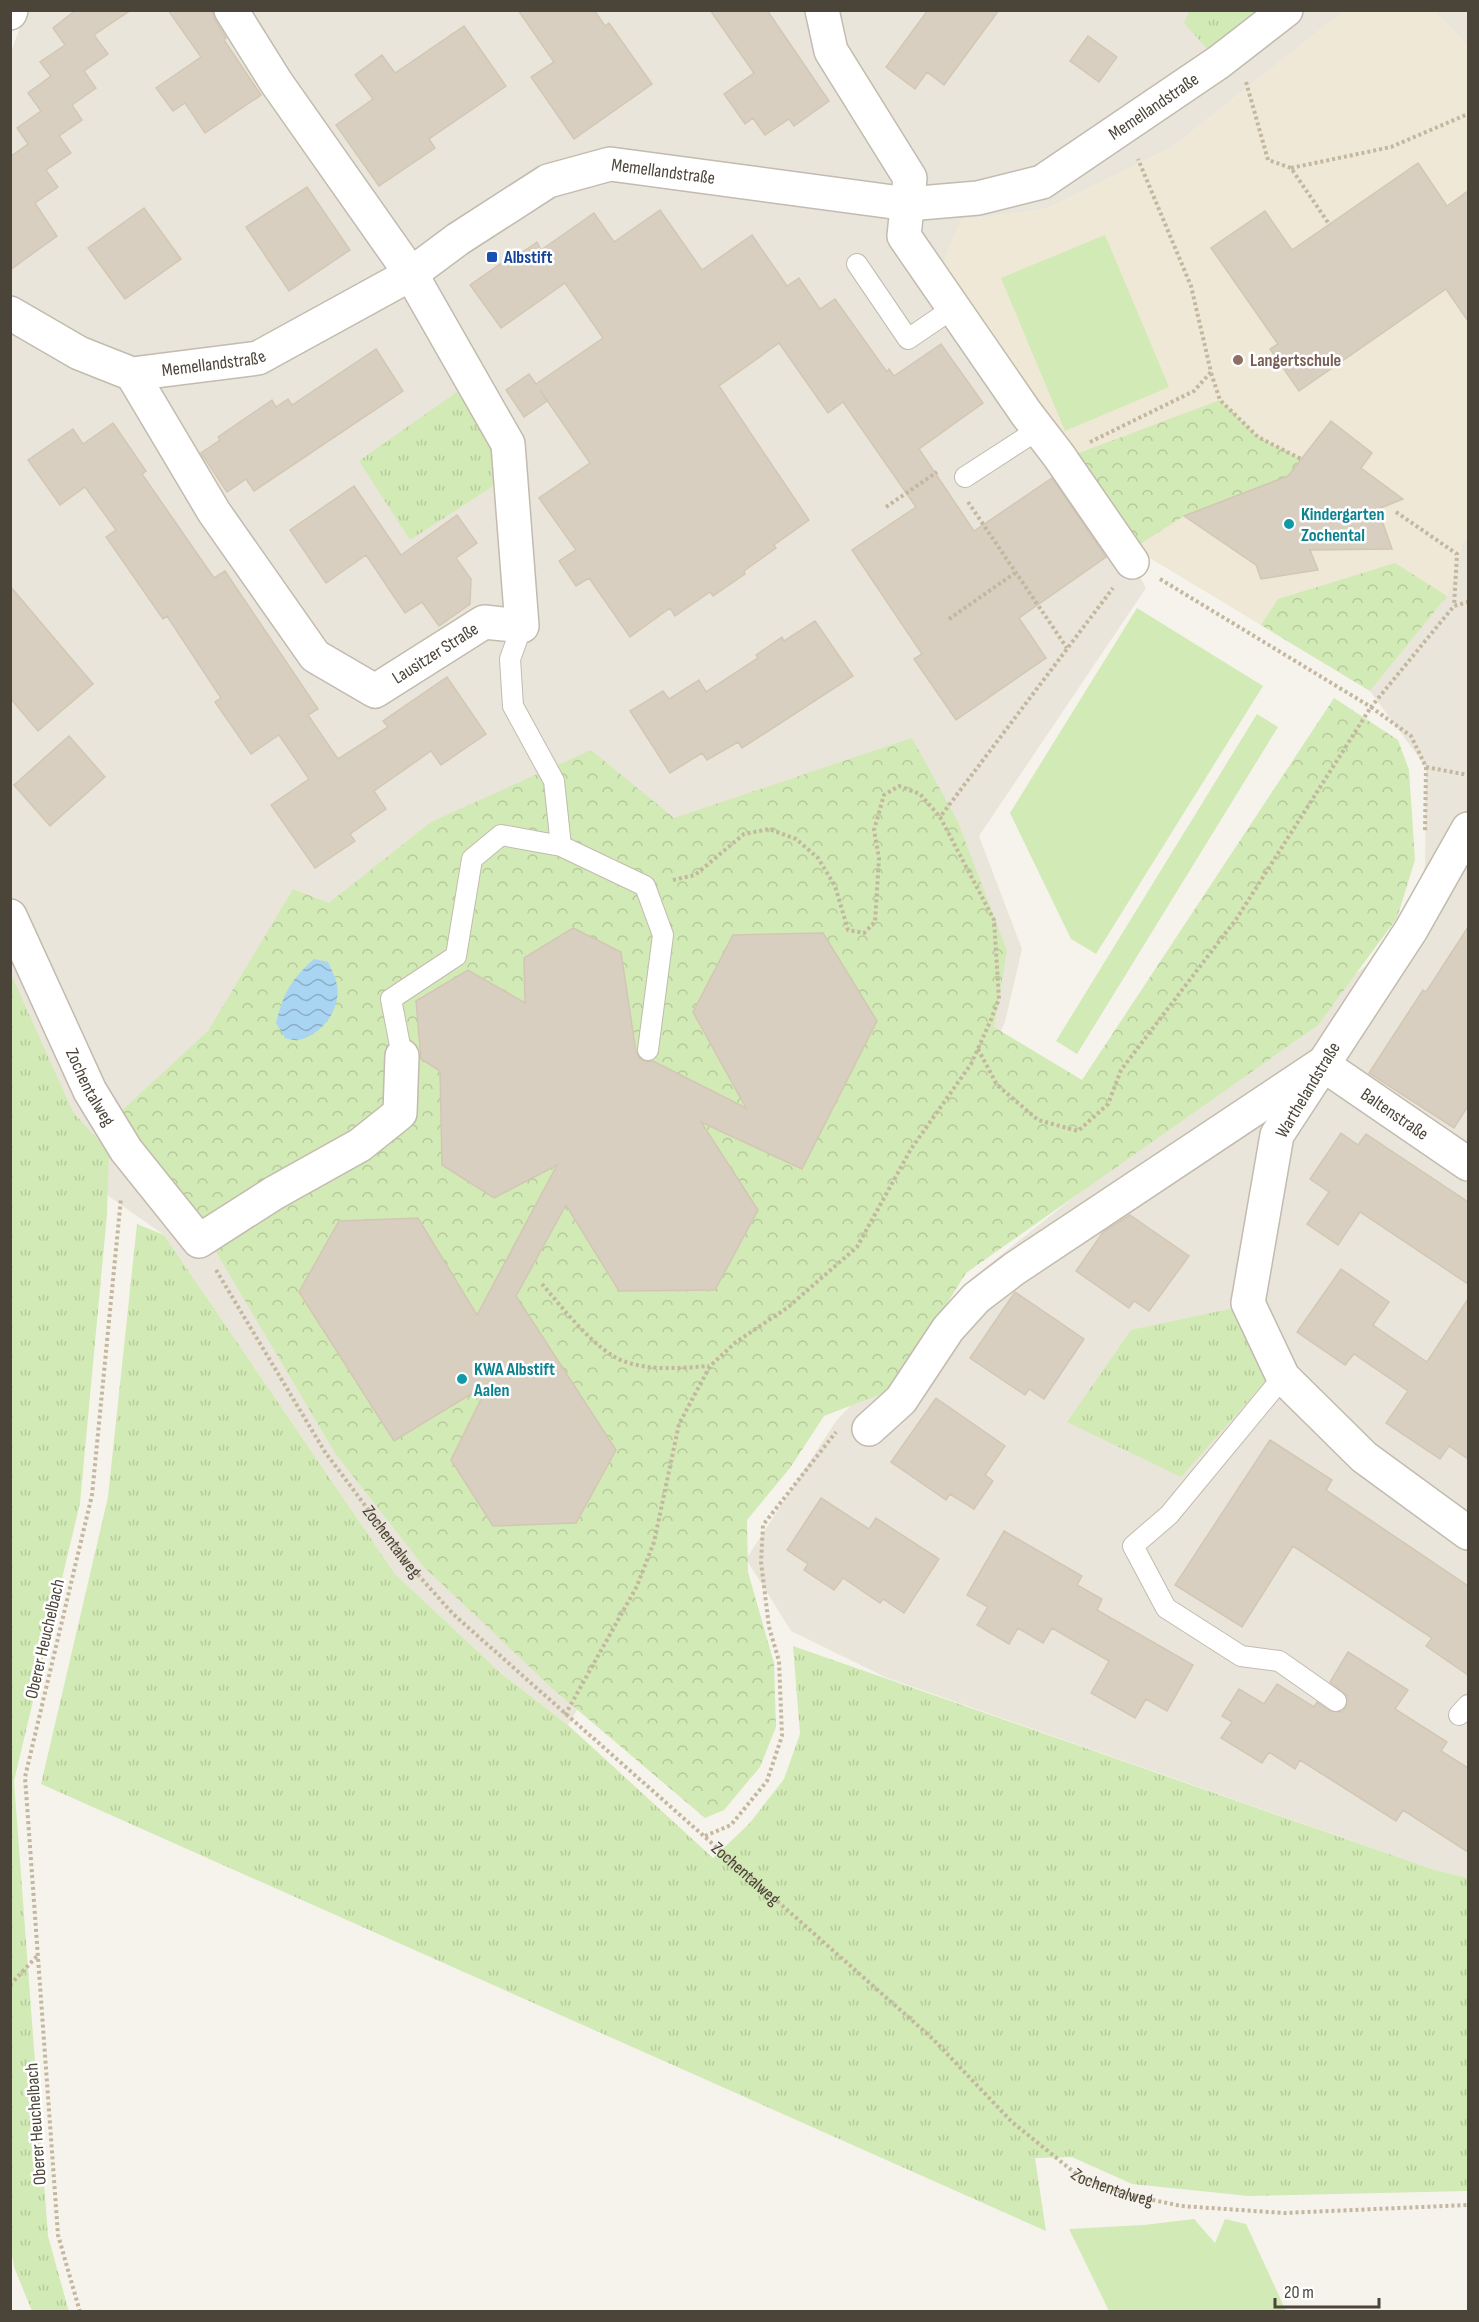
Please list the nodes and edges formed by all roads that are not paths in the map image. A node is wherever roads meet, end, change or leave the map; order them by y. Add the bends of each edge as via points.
1 (231, 10) edge
2 (822, 10) edge
3 (1286, 10) edge
4 (908, 204) junction
5 (857, 264) dead end
6 (411, 274) junction
7 (955, 307) junction
8 (10, 314) edge
9 (132, 374) junction
10 (1039, 429) junction
11 (964, 486) road end
12 (1132, 562) road end
13 (522, 626) junction
14 (1468, 829) edge
15 (561, 846) junction
16 (10, 916) edge
17 (648, 1050) dead end
18 (402, 1056) joint
19 (1322, 1064) junction
20 (1468, 1164) edge
21 (1283, 1377) junction
22 (869, 1429) road end
23 (1468, 1533) edge
24 (1336, 1701) dead end

1 - 6 street via 276,82
2 - 4 street via 831,51 910,178
3 - 4 street, Memellandstraße via 1124,128 1042,182 978,198
4 - 6 street, Memellandstraße via 610,164 548,181
4 - 7 street via 904,236
5 - 7 lane via 908,339
6 - 9 street, Memellandstraße via 258,358
6 - 13 street via 508,444
7 - 10 street
8 - 9 street, Memellandstraße via 79,353
9 - 13 street, Lausitzer Straße via 214,512 315,656 375,691 484,621
10 - 11 lane
10 - 12 street
13 - 15 lane via 510,659 513,706 554,781
14 - 19 street, Warthelandstraße via 1411,930
15 - 17 lane via 645,886 663,935
15 - 18 lane via 501,835 472,859 456,956 391,999
16 - 18 street, Zochentalweg via 90,1091 126,1150 199,1241 360,1145 400,1113
19 - 20 street, Baltenstraße
19 - 21 street, Warthelandstraße via 1277,1135 1248,1303
19 - 22 street via 976,1298 948,1329 901,1401
21 - 23 street, Warthelandstraße via 1364,1458
21 - 24 lane via 1169,1515 1133,1546 1166,1608 1241,1656 1279,1661

